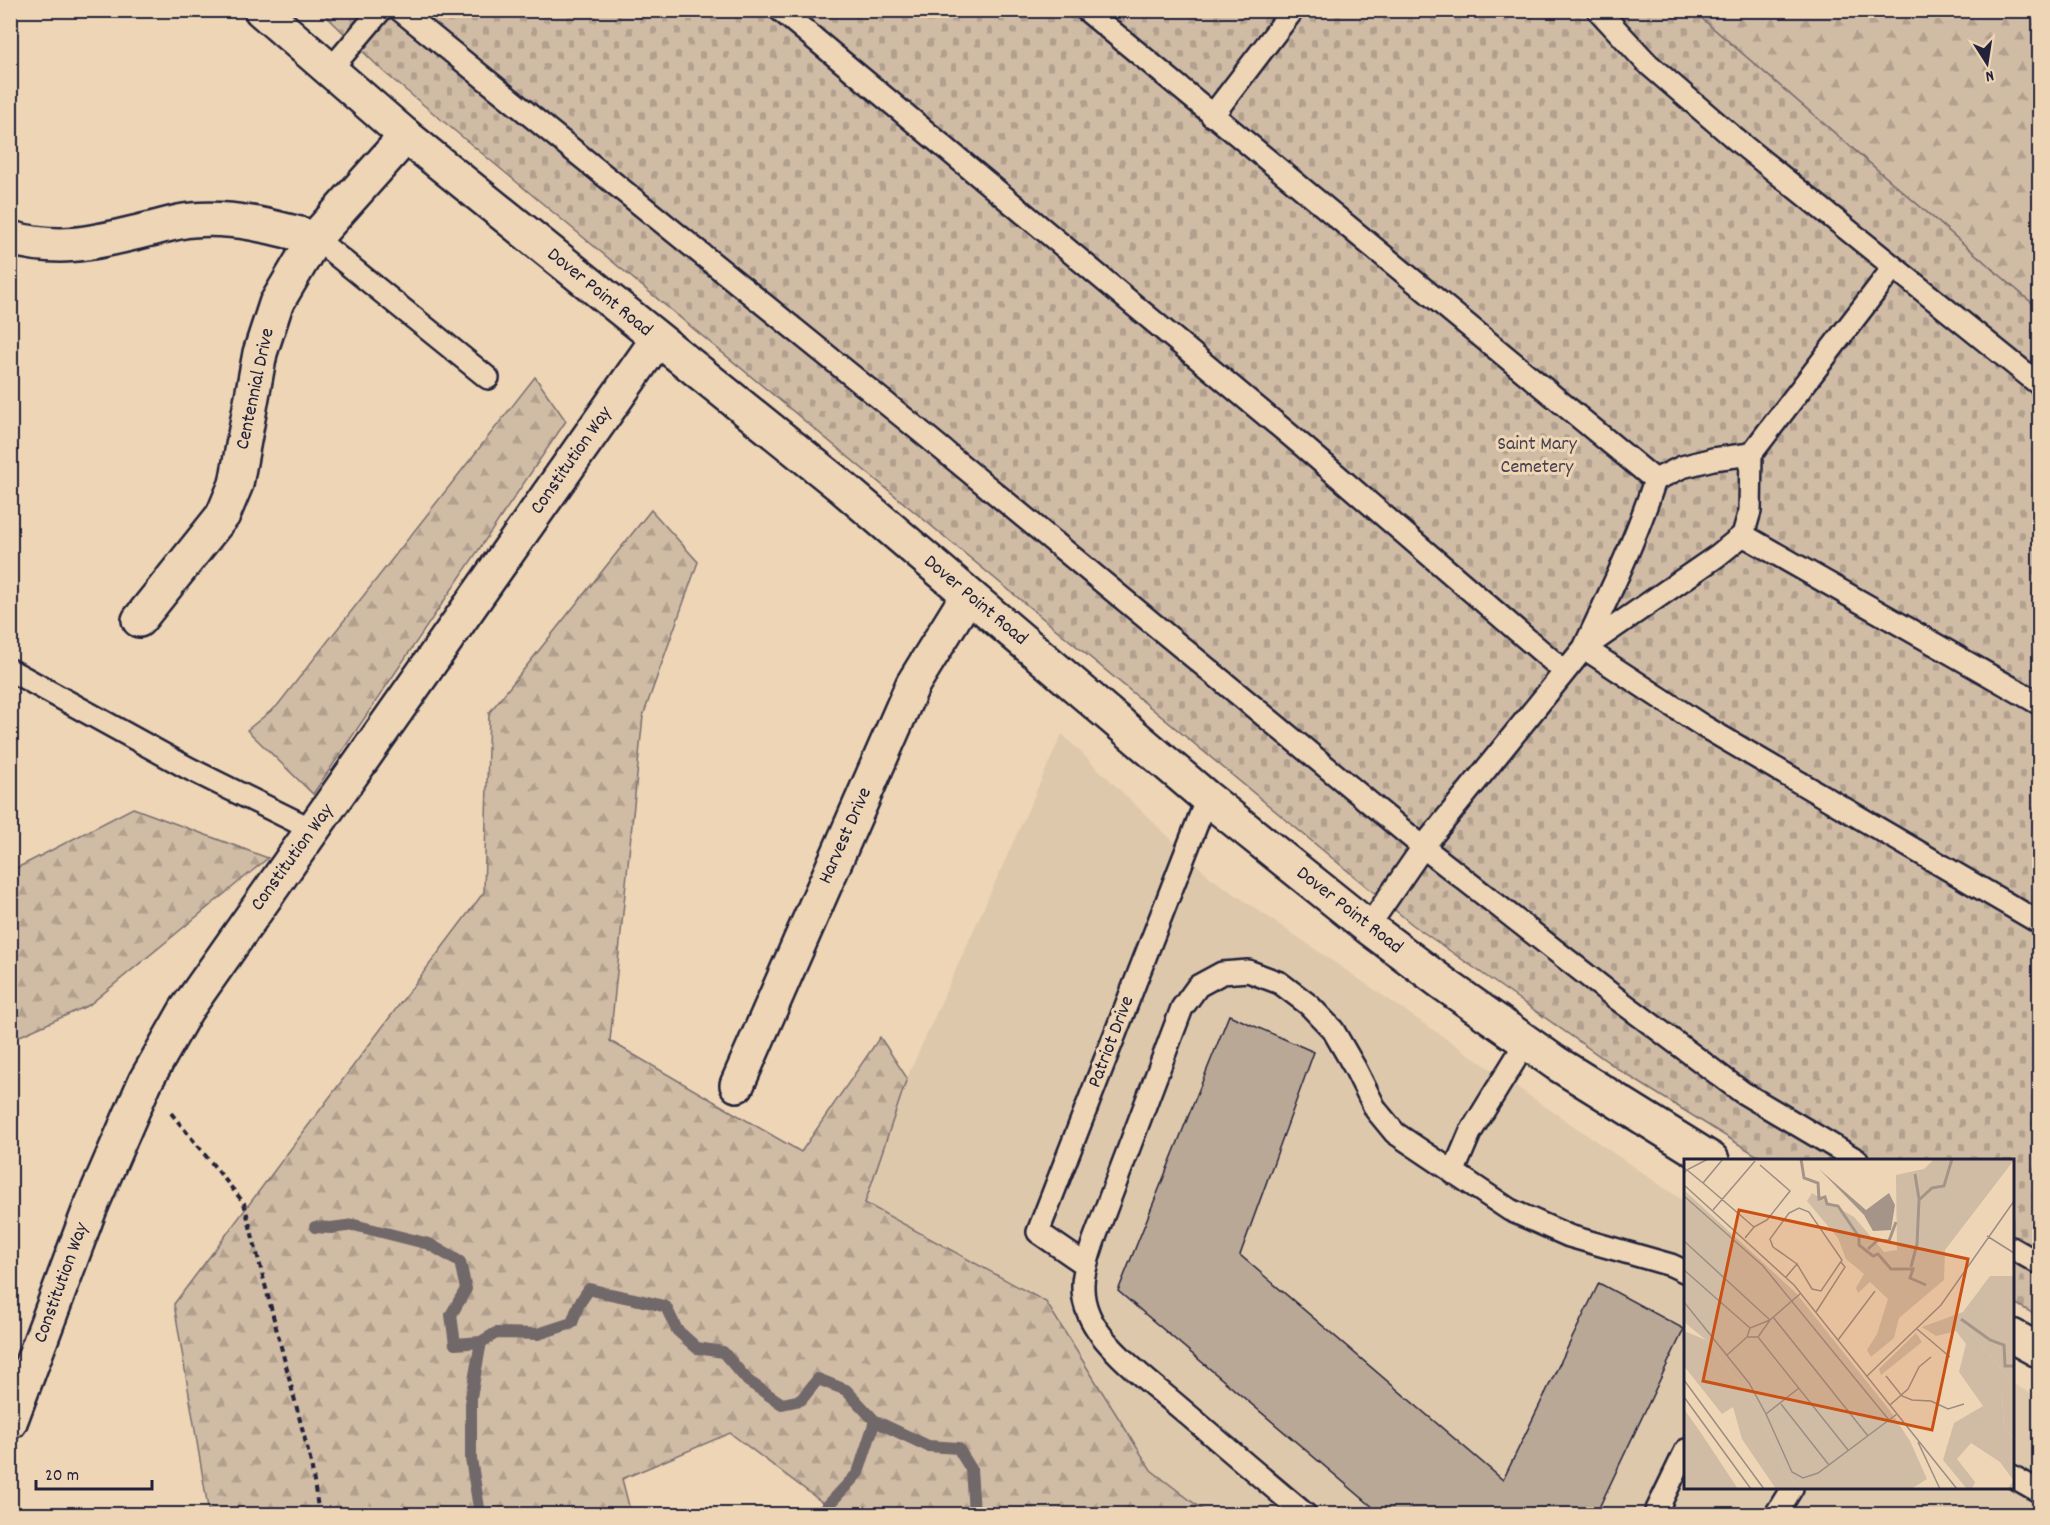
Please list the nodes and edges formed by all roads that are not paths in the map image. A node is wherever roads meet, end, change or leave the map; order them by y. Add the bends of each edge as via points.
1 (261, 10) edge
2 (381, 10) edge
3 (400, 10) edge
4 (780, 10) edge
5 (1086, 10) edge
6 (1293, 10) edge
7 (1598, 10) edge
8 (330, 70) junction
9 (1212, 116) junction
10 (406, 136) junction
11 (10, 238) edge
12 (315, 238) junction
13 (1893, 268) junction
14 (657, 340) junction
15 (488, 378) dead end
16 (2040, 385) edge
17 (1751, 454) junction
18 (1655, 480) junction
19 (1743, 535) junction
20 (968, 595) junction
21 (139, 620) dead end
22 (1584, 648) junction
23 (10, 670) edge
24 (1564, 671) junction
25 (2040, 704) edge
26 (1207, 798) junction
27 (313, 830) junction
28 (1423, 848) junction
29 (2040, 923) edge
30 (1368, 927) junction
31 (1526, 1042) junction
32 (736, 1085) dead end
33 (1709, 1159) edge
34 (1854, 1159) edge
35 (1453, 1173) junction
36 (2014, 1249) edge
37 (1086, 1264) junction
38 (2040, 1264) edge
39 (1684, 1271) edge
40 (2014, 1337) edge
41 (2040, 1351) edge
42 (10, 1422) edge
43 (1684, 1454) edge
44 (2014, 1477) edge
45 (1791, 1489) edge
46 (2040, 1492) edge
47 (1305, 1515) edge
48 (1655, 1515) edge
49 (1776, 1515) edge

1 - 8 street, Dover Point Road
2 - 8 lane
3 - 28 lane via 914,426
4 - 24 lane via 1303,446
5 - 9 lane
6 - 9 lane
7 - 13 lane via 1647,63
8 - 10 street, Dover Point Road
9 - 18 lane
10 - 12 street, Centennial Drive
10 - 14 street, Dover Point Road
11 - 12 street via 35,245 66,246 98,243 190,220 219,219 265,225
12 - 15 lane
12 - 21 street, Centennial Drive via 276,304 260,353 236,484 223,515
13 - 16 lane
13 - 17 lane
14 - 20 street, Dover Point Road via 842,487
14 - 27 street, Constitution Way
17 - 18 lane via 1682,467
17 - 19 lane via 1750,511
18 - 22 lane via 1641,525
19 - 22 lane
19 - 25 lane
20 - 26 street, Dover Point Road
20 - 32 street, Harvest Drive via 913,684
22 - 24 lane
22 - 29 lane via 1703,726
23 - 27 lane via 188,768
24 - 28 lane
26 - 30 street, Dover Point Road
26 - 37 lane, Patriot Drive via 1038,1232
27 - 42 street, Constitution Way via 219,960 145,1082 89,1211
28 - 30 lane
28 - 34 lane via 1742,1092
30 - 31 street, Dover Point Road
31 - 33 street, Dover Point Road
31 - 35 lane via 1470,1133
35 - 37 lane via 1395,1132 1376,1110 1333,1030 1309,1005 1280,983 1248,971 1222,973 1198,986 1182,1008
35 - 39 lane via 1510,1210 1569,1236
36 - 38 lane
37 - 47 lane via 1081,1288 1089,1316 1107,1342
40 - 41 street
43 - 48 lane
44 - 46 lane
45 - 49 lane

